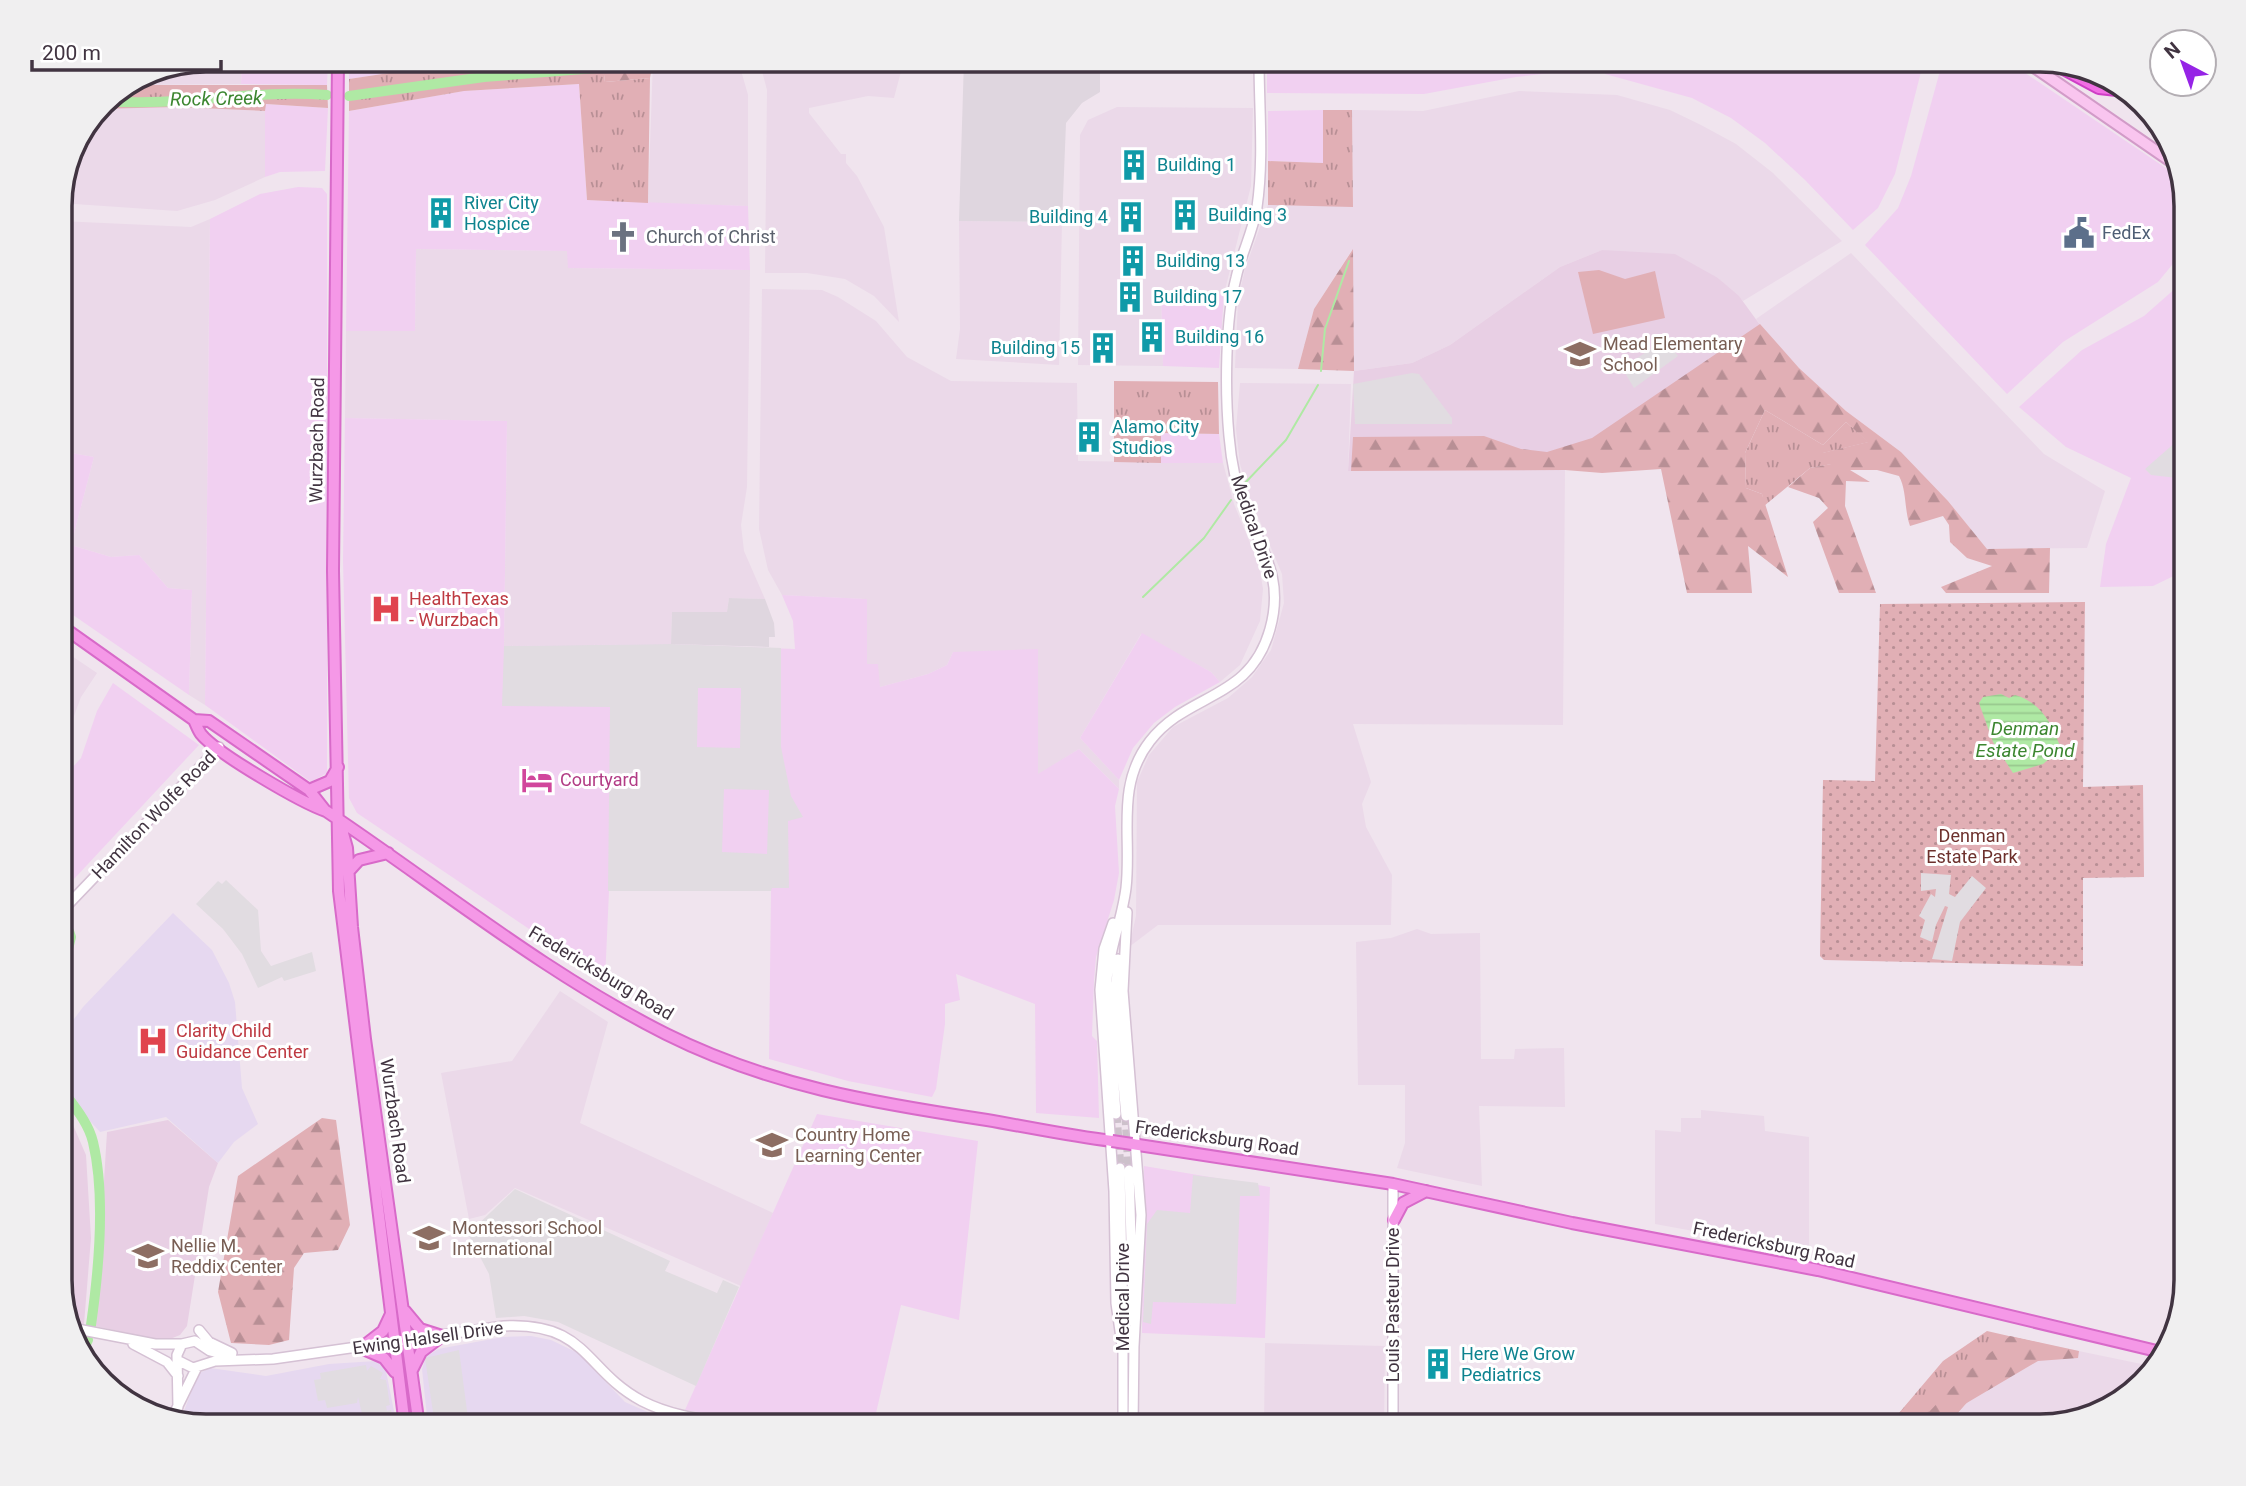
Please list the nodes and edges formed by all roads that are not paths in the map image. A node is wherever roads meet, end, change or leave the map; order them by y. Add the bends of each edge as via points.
1 (338, 72) edge
2 (1259, 72) edge
3 (2042, 72) edge
4 (2165, 157) edge
5 (72, 634) edge
6 (194, 720) junction
7 (240, 743) junction
8 (219, 747) junction
9 (338, 768) junction
10 (309, 790) junction
11 (326, 811) junction
12 (339, 820) junction
13 (388, 853) junction
14 (349, 871) junction
15 (1126, 892) junction
16 (72, 900) edge
17 (1127, 912) junction
18 (1110, 1140) junction
19 (1134, 1144) junction
20 (1393, 1184) junction
21 (1426, 1191) junction
22 (1394, 1220) junction
23 (403, 1306) junction
24 (391, 1312) junction
25 (82, 1330) edge
26 (199, 1331) dead end
27 (442, 1336) junction
28 (118, 1339) junction
29 (129, 1342) junction
30 (408, 1342) junction
31 (394, 1343) junction
32 (182, 1344) junction
33 (1134, 1346) junction
34 (203, 1348) junction
35 (361, 1348) junction
36 (2154, 1350) edge
37 (1123, 1352) junction
38 (240, 1358) junction
39 (252, 1360) junction
40 (178, 1361) junction
41 (198, 1366) junction
42 (412, 1371) junction
43 (396, 1374) junction
44 (179, 1378) junction
45 (178, 1407) junction
46 (176, 1411) edge
47 (403, 1414) edge
48 (417, 1414) edge
49 (673, 1414) edge
50 (1123, 1414) edge
51 (1133, 1414) edge
52 (1393, 1414) edge

1 - 9 main road, Wurzbach Road via 333,571
2 - 15 street, Medical Drive via 1258,195 1230,308 1228,424 1237,484 1272,569 1274,609 1266,641 1246,672 1218,695 1174,718 1151,739 1138,760 1126,803
3 - 4 main road
5 - 6 main road, Fredericksburg Road
6 - 7 main road, Fredericksburg Road via 209,721
6 - 8 main road, Fredericksburg Road via 201,735
7 - 8 main road
7 - 10 main road, Fredericksburg Road
8 - 11 main road, Fredericksburg Road via 303,804
8 - 16 street, Hamilton Wolfe Road
9 - 10 main road via 330,782
9 - 12 main road, Wurzbach Road
10 - 11 main road, Fredericksburg Road
11 - 12 main road, Fredericksburg Road
12 - 13 main road, Fredericksburg Road
12 - 14 main road, Wurzbach Road
12 - 24 main road, Wurzbach Road via 344,953
13 - 14 main road via 359,860
13 - 18 main road, Fredericksburg Road via 597,995 710,1054 812,1090
14 - 23 main road, Wurzbach Road via 365,1039
15 - 17 street, Medical Drive
15 - 17 street, Medical Drive via 1107,981 1121,1115 1115,988
15 - 18 street via 1107,937 1100,978
17 - 19 street via 1123,991
18 - 19 main road, Fredericksburg Road, bridge
18 - 37 street via 1116,1303
19 - 20 main road, Fredericksburg Road
19 - 33 street via 1141,1220
20 - 21 main road, Fredericksburg Road
20 - 22 street, Louis Pasteur Drive
21 - 22 main road via 1403,1203
21 - 36 main road, Fredericksburg Road via 1818,1270
22 - 52 street, Louis Pasteur Drive
23 - 27 main road via 415,1325
23 - 30 main road, Wurzbach Road
24 - 31 main road, Wurzbach Road
24 - 35 main road via 384,1329
25 - 28 street, Ewing Halsell Drive
26 - 38 street via 209,1342
27 - 30 street, Ewing Halsell Drive
27 - 42 main road via 421,1352
27 - 49 street, Ewing Halsell Drive via 519,1325 553,1331 578,1344 621,1387
28 - 29 street, Ewing Halsell Drive
28 - 32 street, Ewing Halsell Drive
29 - 40 street, Ewing Halsell Drive
29 - 44 street via 167,1362
30 - 31 street, Ewing Halsell Drive
30 - 42 main road, Wurzbach Road
31 - 35 street, Ewing Halsell Drive
31 - 43 main road, Wurzbach Road
32 - 34 street, Ewing Halsell Drive via 195,1341
32 - 40 street
33 - 37 street, Medical Drive via 1124,1169
33 - 51 street, Medical Drive
34 - 38 street, Ewing Halsell Drive
34 - 41 street
35 - 39 street, Ewing Halsell Drive
35 - 43 main road via 384,1358
37 - 50 street, Medical Drive
38 - 39 street, Ewing Halsell Drive
39 - 41 street, Ewing Halsell Drive
40 - 41 street, Ewing Halsell Drive via 188,1368
40 - 44 street
41 - 45 street
42 - 48 main road, Wurzbach Road
43 - 47 main road, Wurzbach Road
44 - 45 street
45 - 46 street

